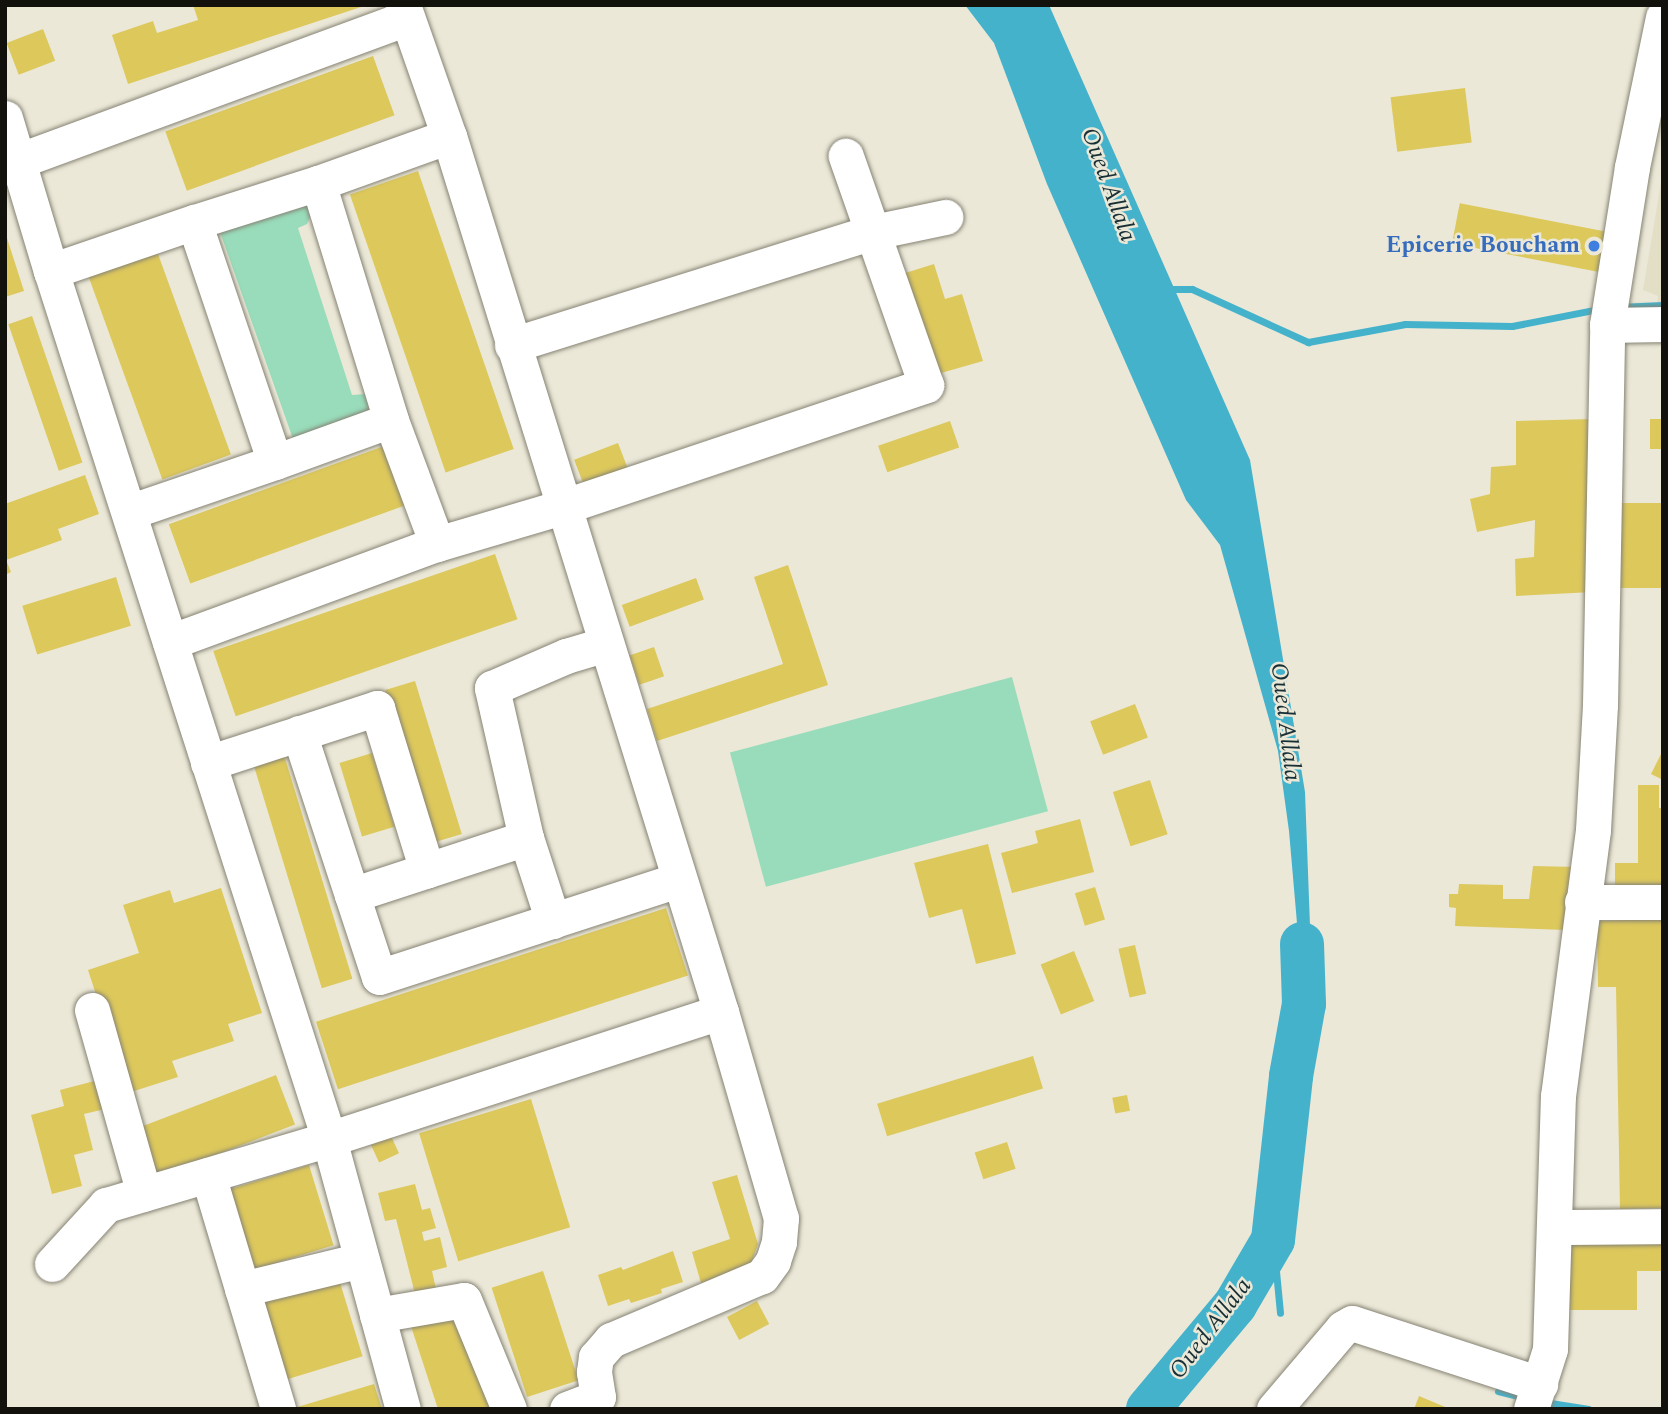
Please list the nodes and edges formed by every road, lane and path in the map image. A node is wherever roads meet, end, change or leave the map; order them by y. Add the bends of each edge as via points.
1 (405, 12) edge
2 (1663, 17) edge
3 (5, 118) edge
4 (449, 136) junction
5 (846, 156) dead end
6 (18, 161) junction
7 (318, 183) junction
8 (945, 217) dead end
9 (194, 222) junction
10 (873, 232) junction
11 (51, 271) junction
12 (1609, 312) junction
13 (1663, 324) edge
14 (512, 345) junction
15 (391, 420) junction
16 (275, 463) junction
17 (565, 506) junction
18 (129, 512) junction
19 (436, 544) junction
20 (170, 642) junction
21 (607, 644) junction
22 (299, 733) junction
23 (208, 763) junction
24 (526, 838) junction
25 (427, 871) junction
26 (677, 880) junction
27 (352, 895) junction
28 (1582, 902) junction
29 (1663, 902) edge
30 (553, 921) junction
31 (92, 1010) dead end
32 (721, 1013) junction
33 (328, 1139) junction
34 (208, 1175) junction
35 (144, 1194) junction
36 (1663, 1226) edge
37 (1556, 1227) junction
38 (362, 1260) junction
39 (52, 1264) dead end
40 (242, 1289) junction
41 (377, 1315) junction
42 (1536, 1395) edge
43 (278, 1409) edge
44 (403, 1409) edge
45 (509, 1409) edge
46 (567, 1409) edge
47 (1274, 1409) edge

1 - 4 street
1 - 6 street
2 - 12 street
3 - 6 street
4 - 7 street
4 - 14 street
5 - 10 street
6 - 11 street
7 - 9 street
7 - 15 street
8 - 10 street
9 - 11 street
9 - 16 street
10 - 14 street
10 - 17 street via 926,385
11 - 18 street
12 - 13 street
12 - 28 street via 1601,705 1593,830
14 - 17 street
15 - 16 street
15 - 19 street
16 - 18 street
17 - 19 street
17 - 21 street
18 - 20 street
19 - 20 street
20 - 23 street
21 - 24 street via 492,688
21 - 26 street
22 - 23 street
22 - 25 street via 377,708
22 - 27 street
23 - 33 street
24 - 25 street
24 - 30 street
25 - 27 street
26 - 30 street
26 - 32 street
27 - 30 street via 379,977
28 - 29 street
28 - 37 street via 1558,1096
31 - 35 street
32 - 33 street
32 - 46 street via 781,1218 773,1261 762,1276 611,1340 596,1357 598,1397
33 - 34 street
33 - 38 street
34 - 35 street
34 - 40 street
35 - 39 street via 106,1205
36 - 37 street
37 - 42 street via 1550,1349
38 - 40 street
38 - 41 street
40 - 43 street
41 - 44 street
41 - 45 street via 464,1300
42 - 47 street via 1352,1323

